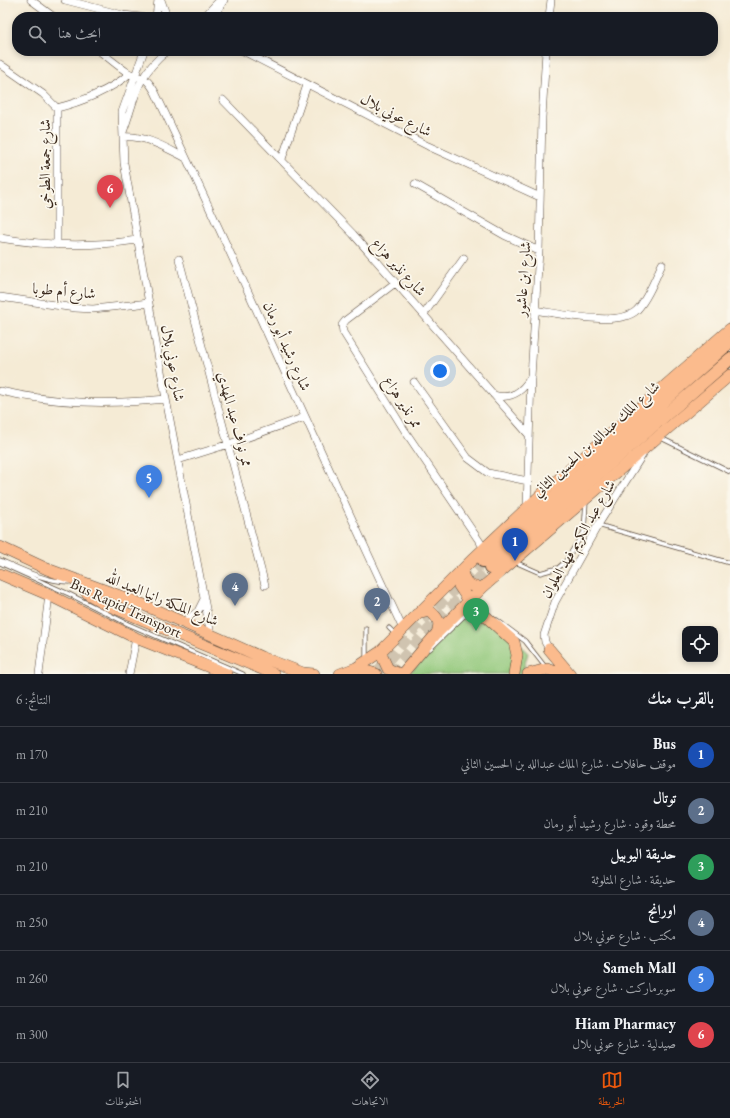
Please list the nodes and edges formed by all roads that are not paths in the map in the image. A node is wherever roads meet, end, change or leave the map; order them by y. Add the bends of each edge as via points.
1 (31, 0) edge
2 (65, 0) edge
3 (92, 0) edge
4 (158, 0) edge
5 (161, 0) edge
6 (220, 0) edge
7 (224, 0) edge
8 (551, 0) edge
9 (102, 9) junction
10 (47, 12) edge
11 (111, 12) edge
12 (157, 12) edge
13 (165, 12) edge
14 (209, 12) edge
15 (216, 12) edge
16 (550, 12) edge
17 (106, 56) edge
18 (142, 56) edge
19 (161, 56) edge
20 (252, 56) edge
21 (546, 56) edge
22 (0, 64) edge
23 (132, 75) junction
24 (142, 77) junction
25 (307, 85) junction
26 (223, 100) dead end
27 (57, 108) junction
28 (123, 135) junction
29 (186, 158) junction
30 (282, 159) junction
31 (415, 184) dead end
32 (540, 197) junction
33 (0, 238) edge
34 (137, 240) junction
35 (57, 245) junction
36 (539, 251) junction
37 (464, 258) dead end
38 (179, 259) dead end
39 (662, 264) dead end
40 (395, 283) junction
41 (0, 297) edge
42 (150, 303) junction
43 (534, 310) junction
44 (424, 314) junction
45 (730, 329) edge
46 (730, 342) edge
47 (730, 359) edge
48 (730, 375) edge
49 (531, 377) junction
50 (414, 382) dead end
51 (0, 391) edge
52 (494, 395) junction
53 (166, 399) junction
54 (304, 417) junction
55 (529, 435) junction
56 (658, 436) junction
57 (228, 444) junction
58 (648, 446) junction
59 (178, 460) junction
60 (730, 472) edge
61 (528, 481) junction
62 (586, 500) junction
63 (527, 509) junction
64 (598, 525) junction
65 (0, 547) edge
66 (486, 559) junction
67 (0, 560) edge
68 (514, 562) junction
69 (0, 563) edge
70 (730, 563) edge
71 (0, 574) edge
72 (458, 574) junction
73 (78, 581) junction
74 (265, 585) dead end
75 (482, 587) junction
76 (49, 595) junction
77 (204, 598) junction
78 (471, 599) junction
79 (417, 614) junction
80 (485, 616) junction
81 (183, 623) junction
82 (366, 628) dead end
83 (396, 631) junction
84 (437, 633) junction
85 (211, 635) junction
86 (136, 638) junction
87 (549, 649) joint
88 (380, 652) junction
89 (361, 666) junction
90 (549, 671) edge
91 (39, 674) edge
92 (129, 674) edge
93 (227, 674) edge
94 (243, 674) edge
95 (274, 674) edge
96 (314, 674) edge
97 (340, 674) edge
98 (376, 674) edge
99 (402, 674) edge
100 (514, 674) edge
101 (528, 674) edge
102 (563, 674) edge
103 (570, 674) edge

1 - 10 street
2 - 9 street
3 - 9 street
4 - 12 street
5 - 13 street
6 - 14 street
7 - 15 street
8 - 16 street
9 - 11 street
17 - 23 street
18 - 23 street, شارع عوني بلال
19 - 24 street, شارع عوني بلال
20 - 25 street, شارع عوني بلال
21 - 32 street, شارع ابن عاشور
22 - 27 street, شارع جمعة الطوخي via 43,94
23 - 24 street
23 - 27 street via 72,105
23 - 28 street, شارع عوني بلال via 122,112
24 - 28 street, شارع عوني بلال
24 - 29 street, شارع رشيد أبو رمان via 155,92
25 - 30 street
25 - 32 street, شارع عوني بلال via 474,168
26 - 30 street, شارع نذير هزاع
27 - 35 street, شارع جمعة الطوخي
28 - 29 street via 146,139
28 - 34 street, شارع عوني بلال via 124,163
29 - 54 street, شارع رشيد أبو رمان
30 - 40 street, شارع نذير هزاع
31 - 36 street via 504,235
32 - 36 street, شارع ابن عاشور
33 - 35 street
34 - 35 street via 98,245
34 - 42 street, شارع عوني بلال
36 - 43 street, شارع ابن عاشور
37 - 44 street
38 - 57 street, ممر نواف عبد المهدي
39 - 43 street via 643,302 629,316 608,319
40 - 44 street, شارع نذير هزاع
40 - 66 street, ممر نذير هزاع via 346,320 342,325 343,332
41 - 42 street, شارع أم طوبا via 93,309
42 - 53 street, شارع عوني بلال
43 - 49 street, شارع ابن عاشور
44 - 52 street, شارع نذير هزاع
45 - 63 main road
46 - 66 highway, شارع الملك عبدالله بن الحسين الثاني
47 - 66 highway, شارع الملك عبدالله بن الحسين الثاني
48 - 56 main road
49 - 52 street via 523,389 512,396
49 - 55 street, شارع ابن عاشور
50 - 61 street via 468,458 488,473
51 - 53 street via 65,402 110,403
52 - 55 street, شارع نذير هزاع
53 - 59 street, شارع عوني بلال
54 - 57 street
54 - 83 street, شارع رشيد أبو رمان
55 - 61 street, شارع ابن عاشور
56 - 58 main road
56 - 60 lane
57 - 59 street
57 - 74 street, ممر نواف عبد المهدي
58 - 62 main road
58 - 64 street, شارع عبد الكريم فهد العلوان
59 - 77 street, شارع عوني بلال
61 - 63 street, شارع ابن عاشور
62 - 68 main road
62 - 68 lane via 584,532 558,568 540,573
63 - 66 main road
64 - 70 lane
64 - 87 street, شارع عبد الكريم فهد العلوان via 555,602 544,635
65 - 73 main road, شارع الملكة رانيا العبد الله
66 - 72 main road
67 - 73 lane, Bus Rapid Transport via 46,579
68 - 75 main road
69 - 94 lane, Bus Rapid Transport via 128,624
71 - 76 main road
72 - 75 main road via 470,585
72 - 78 main road
72 - 79 main road
73 - 81 main road, شارع الملكة رانيا العبد الله via 144,605
73 - 95 main road via 94,599
75 - 78 main road
76 - 86 main road
76 - 91 street
77 - 81 street via 198,611
77 - 85 street, شارع عوني بلال
78 - 80 main road
78 - 84 main road
78 - 90 lane via 525,641
79 - 83 main road
79 - 84 main road via 430,611 435,615 440,625
80 - 99 lane via 475,613 464,616 414,666
80 - 100 main road via 514,642 518,655
81 - 85 main road, شارع الملكة رانيا العبد الله
82 - 89 lane
83 - 88 main road
84 - 99 main road
85 - 96 main road, شارع الملكة رانيا العبد الله via 303,673
86 - 92 street
86 - 93 main road
87 - 103 main road
88 - 89 main road
88 - 99 main road via 388,669
89 - 97 main road
89 - 98 main road
90 - 101 main road
90 - 102 main road

